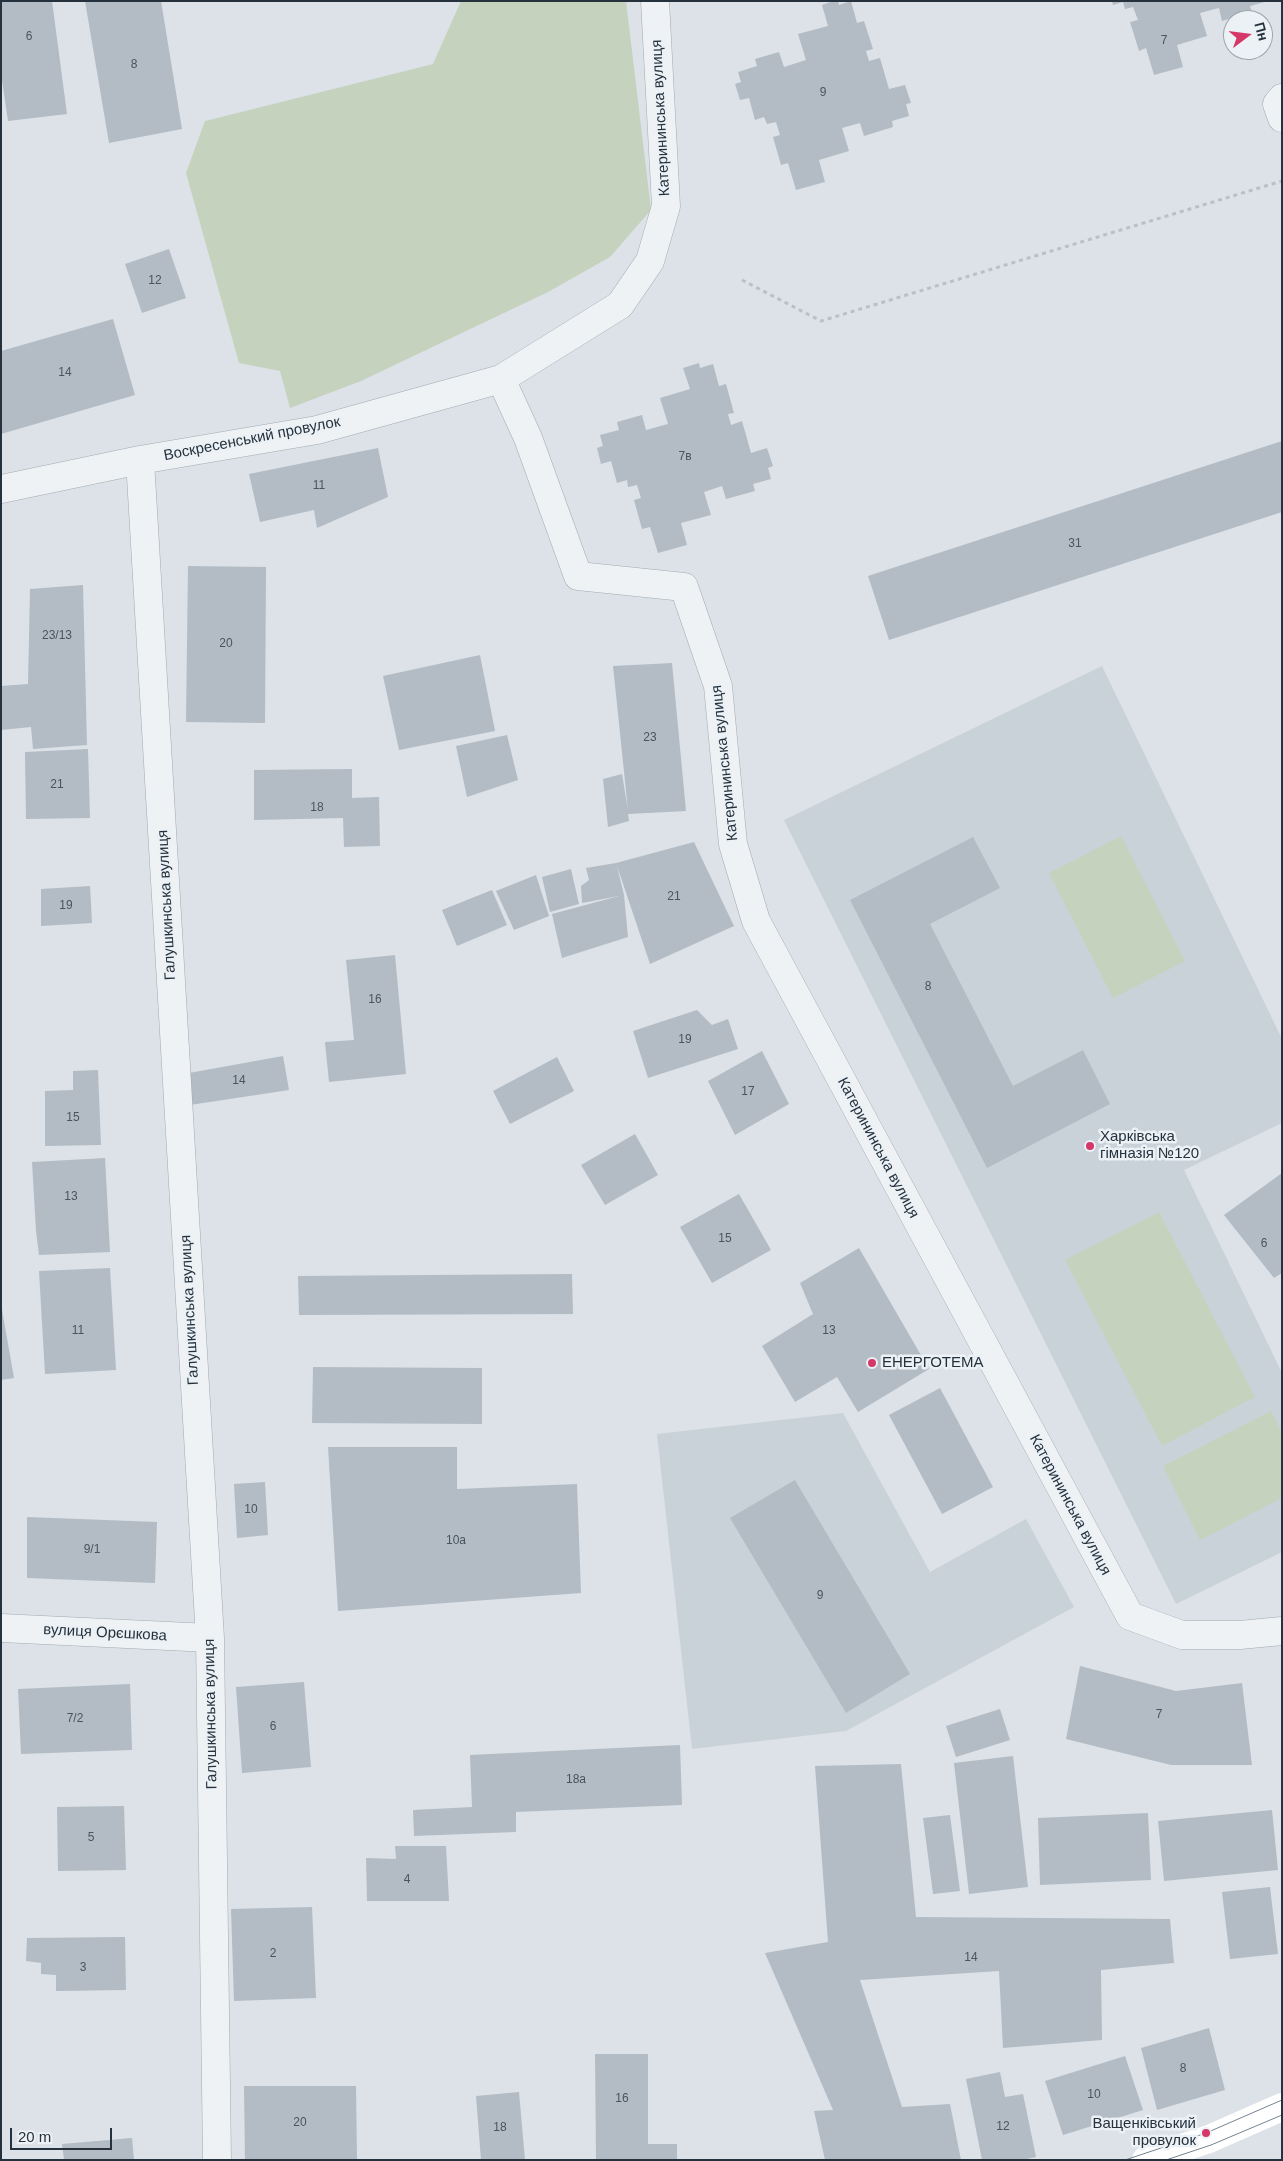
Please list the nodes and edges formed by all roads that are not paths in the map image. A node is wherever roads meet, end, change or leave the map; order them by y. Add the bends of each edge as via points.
1 (655, 1) edge
2 (501, 378) junction
3 (140, 460) junction
4 (1, 489) edge
5 (1, 1628) edge
6 (1282, 1631) edge
7 (210, 1638) junction
8 (1282, 2107) edge
9 (217, 2160) edge
10 (1146, 2160) edge

1 - 2 street, Катерининська вулиця via 666,206 650,261 620,306
2 - 3 street, Воскресенський провулок via 317,430
2 - 6 street, Катерининська вулиця via 528,438 578,576 684,587 718,686 733,844 756,921 1130,1616 1182,1636
3 - 4 street, Воскресенський провулок
3 - 7 street, Галушкинська вулиця
5 - 7 street, вулиця Орєшкова
7 - 9 street, Галушкинська вулиця
8 - 10 main road via 1209,2139

